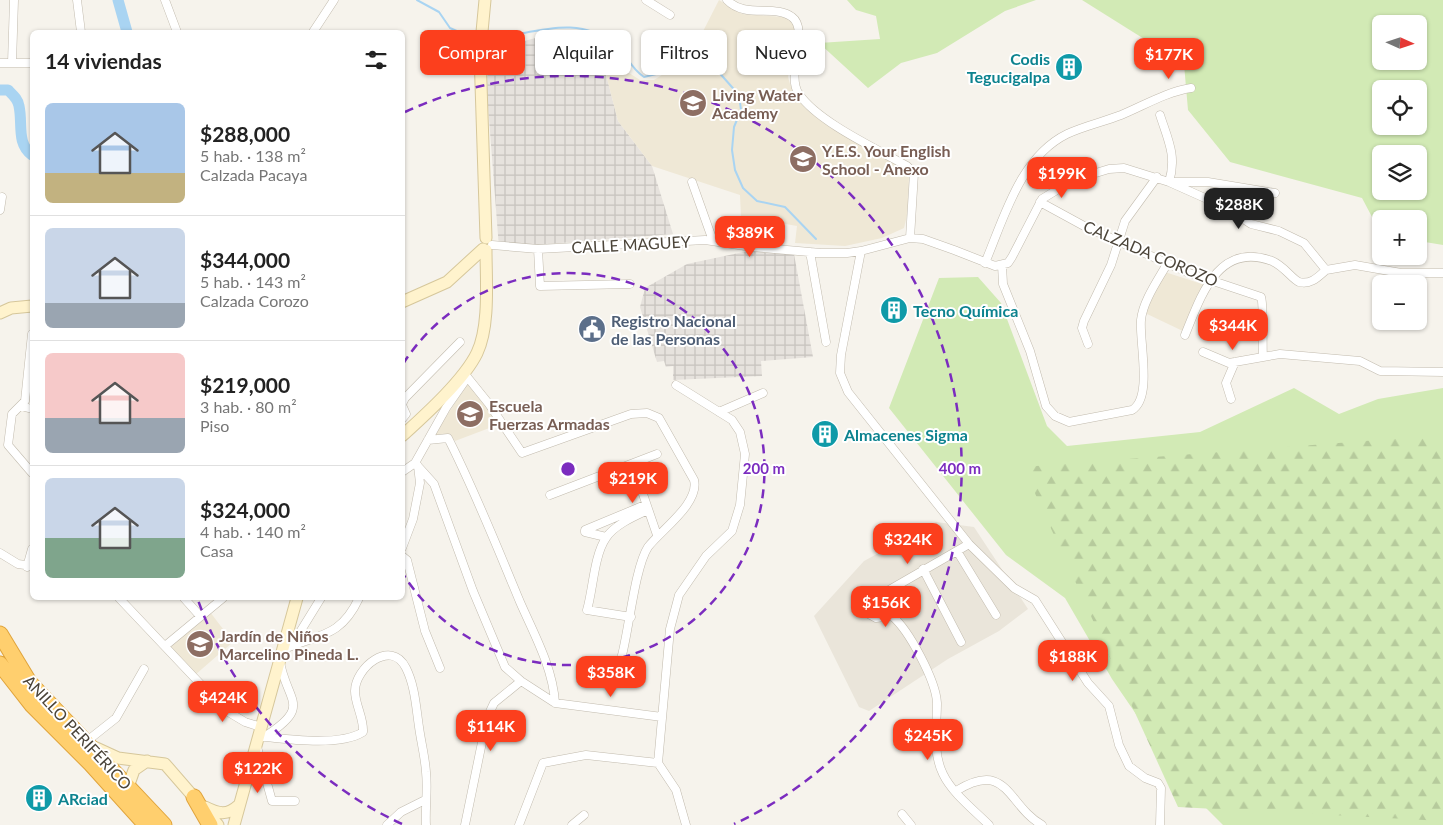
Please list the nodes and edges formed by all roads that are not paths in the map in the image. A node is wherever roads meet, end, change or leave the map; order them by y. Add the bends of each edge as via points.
1 (14, 0) edge
2 (77, 0) edge
3 (165, 0) edge
4 (334, 0) edge
5 (485, 0) edge
6 (646, 0) edge
7 (727, 0) edge
8 (670, 15) dead end
9 (81, 30) edge
10 (176, 30) edge
11 (314, 30) edge
12 (0, 63) edge
13 (12, 63) junction
14 (30, 63) edge
15 (1191, 88) dead end
16 (1160, 115) dead end
17 (1157, 177) junction
18 (692, 182) dead end
19 (1170, 182) junction
20 (1276, 192) dead end
21 (2, 197) dead end
22 (1040, 202) junction
23 (0, 210) edge
24 (910, 238) junction
25 (1120, 240) junction
26 (712, 241) junction
27 (487, 246) junction
28 (538, 249) junction
29 (861, 251) junction
30 (810, 252) junction
31 (985, 262) junction
32 (1167, 264) junction
33 (1002, 265) junction
34 (462, 270) junction
35 (1326, 270) junction
36 (1443, 273) edge
37 (1210, 279) junction
38 (630, 284) dead end
39 (486, 289) junction
40 (405, 301) edge
41 (30, 306) edge
42 (1, 309) edge
43 (1185, 335) dead end
44 (460, 342) dead end
45 (826, 342) dead end
46 (1088, 344) dead end
47 (1203, 352) dead end
48 (30, 353) edge
49 (1263, 357) junction
50 (1235, 362) junction
51 (1443, 372) edge
52 (466, 376) junction
53 (676, 385) dead end
54 (763, 393) dead end
55 (405, 398) edge
56 (1231, 399) dead end
57 (21, 406) junction
58 (30, 408) edge
59 (719, 412) junction
60 (405, 433) edge
61 (428, 440) junction
62 (657, 454) dead end
63 (417, 464) junction
64 (633, 464) junction
65 (405, 470) edge
66 (30, 471) edge
67 (550, 495) dead end
68 (647, 507) junction
69 (657, 535) junction
70 (606, 537) junction
71 (405, 541) edge
72 (969, 544) junction
73 (957, 551) junction
74 (0, 553) edge
75 (405, 558) edge
76 (30, 566) edge
77 (923, 569) junction
78 (121, 600) edge
79 (186, 600) edge
80 (220, 600) edge
81 (297, 600) edge
82 (320, 600) edge
83 (358, 600) edge
84 (996, 615) dead end
85 (200, 616) junction
86 (631, 617) junction
87 (0, 634) edge
88 (961, 642) dead end
89 (165, 646) junction
90 (284, 651) junction
91 (622, 655) dead end
92 (3, 657) edge
93 (440, 668) dead end
94 (144, 669) dead end
95 (521, 681) junction
96 (556, 703) junction
97 (662, 717) junction
98 (260, 736) junction
99 (90, 744) junction
100 (147, 761) junction
101 (658, 763) junction
102 (128, 787) junction
103 (956, 791) junction
104 (425, 800) junction
105 (198, 801) junction
106 (295, 801) dead end
107 (239, 805) junction
108 (902, 814) dead end
109 (584, 815) dead end
110 (235, 821) edge
111 (215, 824) edge
112 (146, 825) edge
113 (164, 825) edge
114 (387, 825) edge
115 (426, 825) edge
116 (466, 825) edge
117 (519, 825) edge
118 (572, 825) edge
119 (686, 825) edge
120 (911, 825) edge
121 (989, 825) edge
122 (1042, 825) edge
123 (1160, 825) edge

1 - 13 street
2 - 9 street
3 - 10 street
4 - 11 street
5 - 27 street via 481,40
6 - 8 street
7 - 24 street via 739,8 783,13 793,18 798,26 794,78 798,94 830,122 914,173
12 - 13 street
13 - 14 street
15 - 31 street via 1171,91 1122,114 1068,133 1047,148 1021,180
16 - 19 street via 1173,156
17 - 19 street
17 - 22 street via 1134,170 1109,169 1073,180
17 - 25 street via 1124,221
18 - 26 street
19 - 20 street via 1208,182
19 - 35 street via 1224,207 1251,224 1280,231 1304,243
21 - 23 street
22 - 25 street, CALZADA COROZO via 1084,226
22 - 33 street via 1012,257
24 - 29 street, CALLE MAGUEY
24 - 31 street, CALLE MAGUEY via 923,239
25 - 32 street, CALZADA COROZO
25 - 46 street via 1084,321 1082,328
26 - 28 street, CALLE MAGUEY via 652,241
26 - 30 street, CALLE MAGUEY
27 - 28 street, CALLE MAGUEY
27 - 34 street
27 - 39 street
28 - 38 street via 540,286
29 - 30 street, CALLE MAGUEY
29 - 72 street via 840,355 840,373 859,408
30 - 45 street
31 - 33 street, CALLE MAGUEY
32 - 33 street via 1154,285 1141,318 1144,351 1140,401 1132,410 1076,422 1055,416 1046,406 1030,351 1002,284
32 - 37 street, CALZADA COROZO
34 - 39 street via 478,275
34 - 40 street via 430,291
35 - 36 street via 1355,265 1401,273
35 - 37 street via 1313,281 1301,282 1269,260 1238,259 1228,261
37 - 43 street
37 - 49 street, CALZADA COROZO via 1261,297
39 - 52 street via 484,330
41 - 42 street
44 - 55 street
47 - 50 street via 1223,362
48 - 57 street via 25,401
49 - 50 street
49 - 51 street via 1280,354 1360,361 1380,371
50 - 56 street via 1226,383
52 - 60 street
52 - 61 street
52 - 69 street via 490,404 522,453 631,414 647,413 659,418 696,487 678,516
53 - 59 street
54 - 59 street
57 - 58 street
57 - 66 street via 12,414 8,446
59 - 97 street via 732,420 740,432 745,454 740,505 732,531 706,556 674,607 665,663
61 - 63 street
61 - 96 street via 448,438 460,462 536,640
62 - 64 street
63 - 65 street
63 - 71 street via 420,483 414,519
63 - 95 street via 434,484 499,657
64 - 67 street
64 - 68 street
68 - 69 street
68 - 70 street
68 - 70 street via 585,530
69 - 86 street via 646,550
70 - 86 street via 587,610
72 - 73 street
72 - 123 street via 1014,588 1035,600 1088,683 1109,706 1119,745 1129,766 1161,788
73 - 77 street
73 - 84 street
74 - 76 street
75 - 93 street via 425,631
77 - 88 street
77 - 103 street via 865,604 865,608 876,618 892,616 903,625 927,669 937,700 937,753 943,774
78 - 89 street
79 - 85 street
80 - 85 street
81 - 90 street
82 - 90 street
83 - 90 street via 339,626 325,636
85 - 89 street
86 - 91 street
87 - 92 highway, ANILLO PERIFÉRICO
89 - 98 street via 225,710
90 - 98 street
90 - 98 street via 285,679 294,706 278,728
92 - 99 highway, ANILLO PERIFÉRICO
92 - 112 highway, ANILLO PERIFÉRICO via 32,705
94 - 99 street via 116,718
95 - 96 street
95 - 116 street via 494,703 487,718
96 - 97 street
97 - 101 street
98 - 104 street via 326,740 357,736 363,732 355,690 368,664 391,654 406,667 416,702 427,773
98 - 106 street via 272,801
98 - 107 street
99 - 100 street via 118,758
99 - 102 highway, ANILLO PERIFÉRICO
100 - 102 street via 134,770
100 - 105 street via 165,764
101 - 117 street via 586,755 543,763
101 - 119 street via 676,790
102 - 113 highway, ANILLO PERIFÉRICO
103 - 121 street
103 - 122 street via 972,781 996,782 1007,788
104 - 114 street via 401,812
104 - 115 street
105 - 107 street via 223,814
105 - 111 highway via 194,801
107 - 110 street
108 - 120 street
109 - 118 street
110 - 111 street

